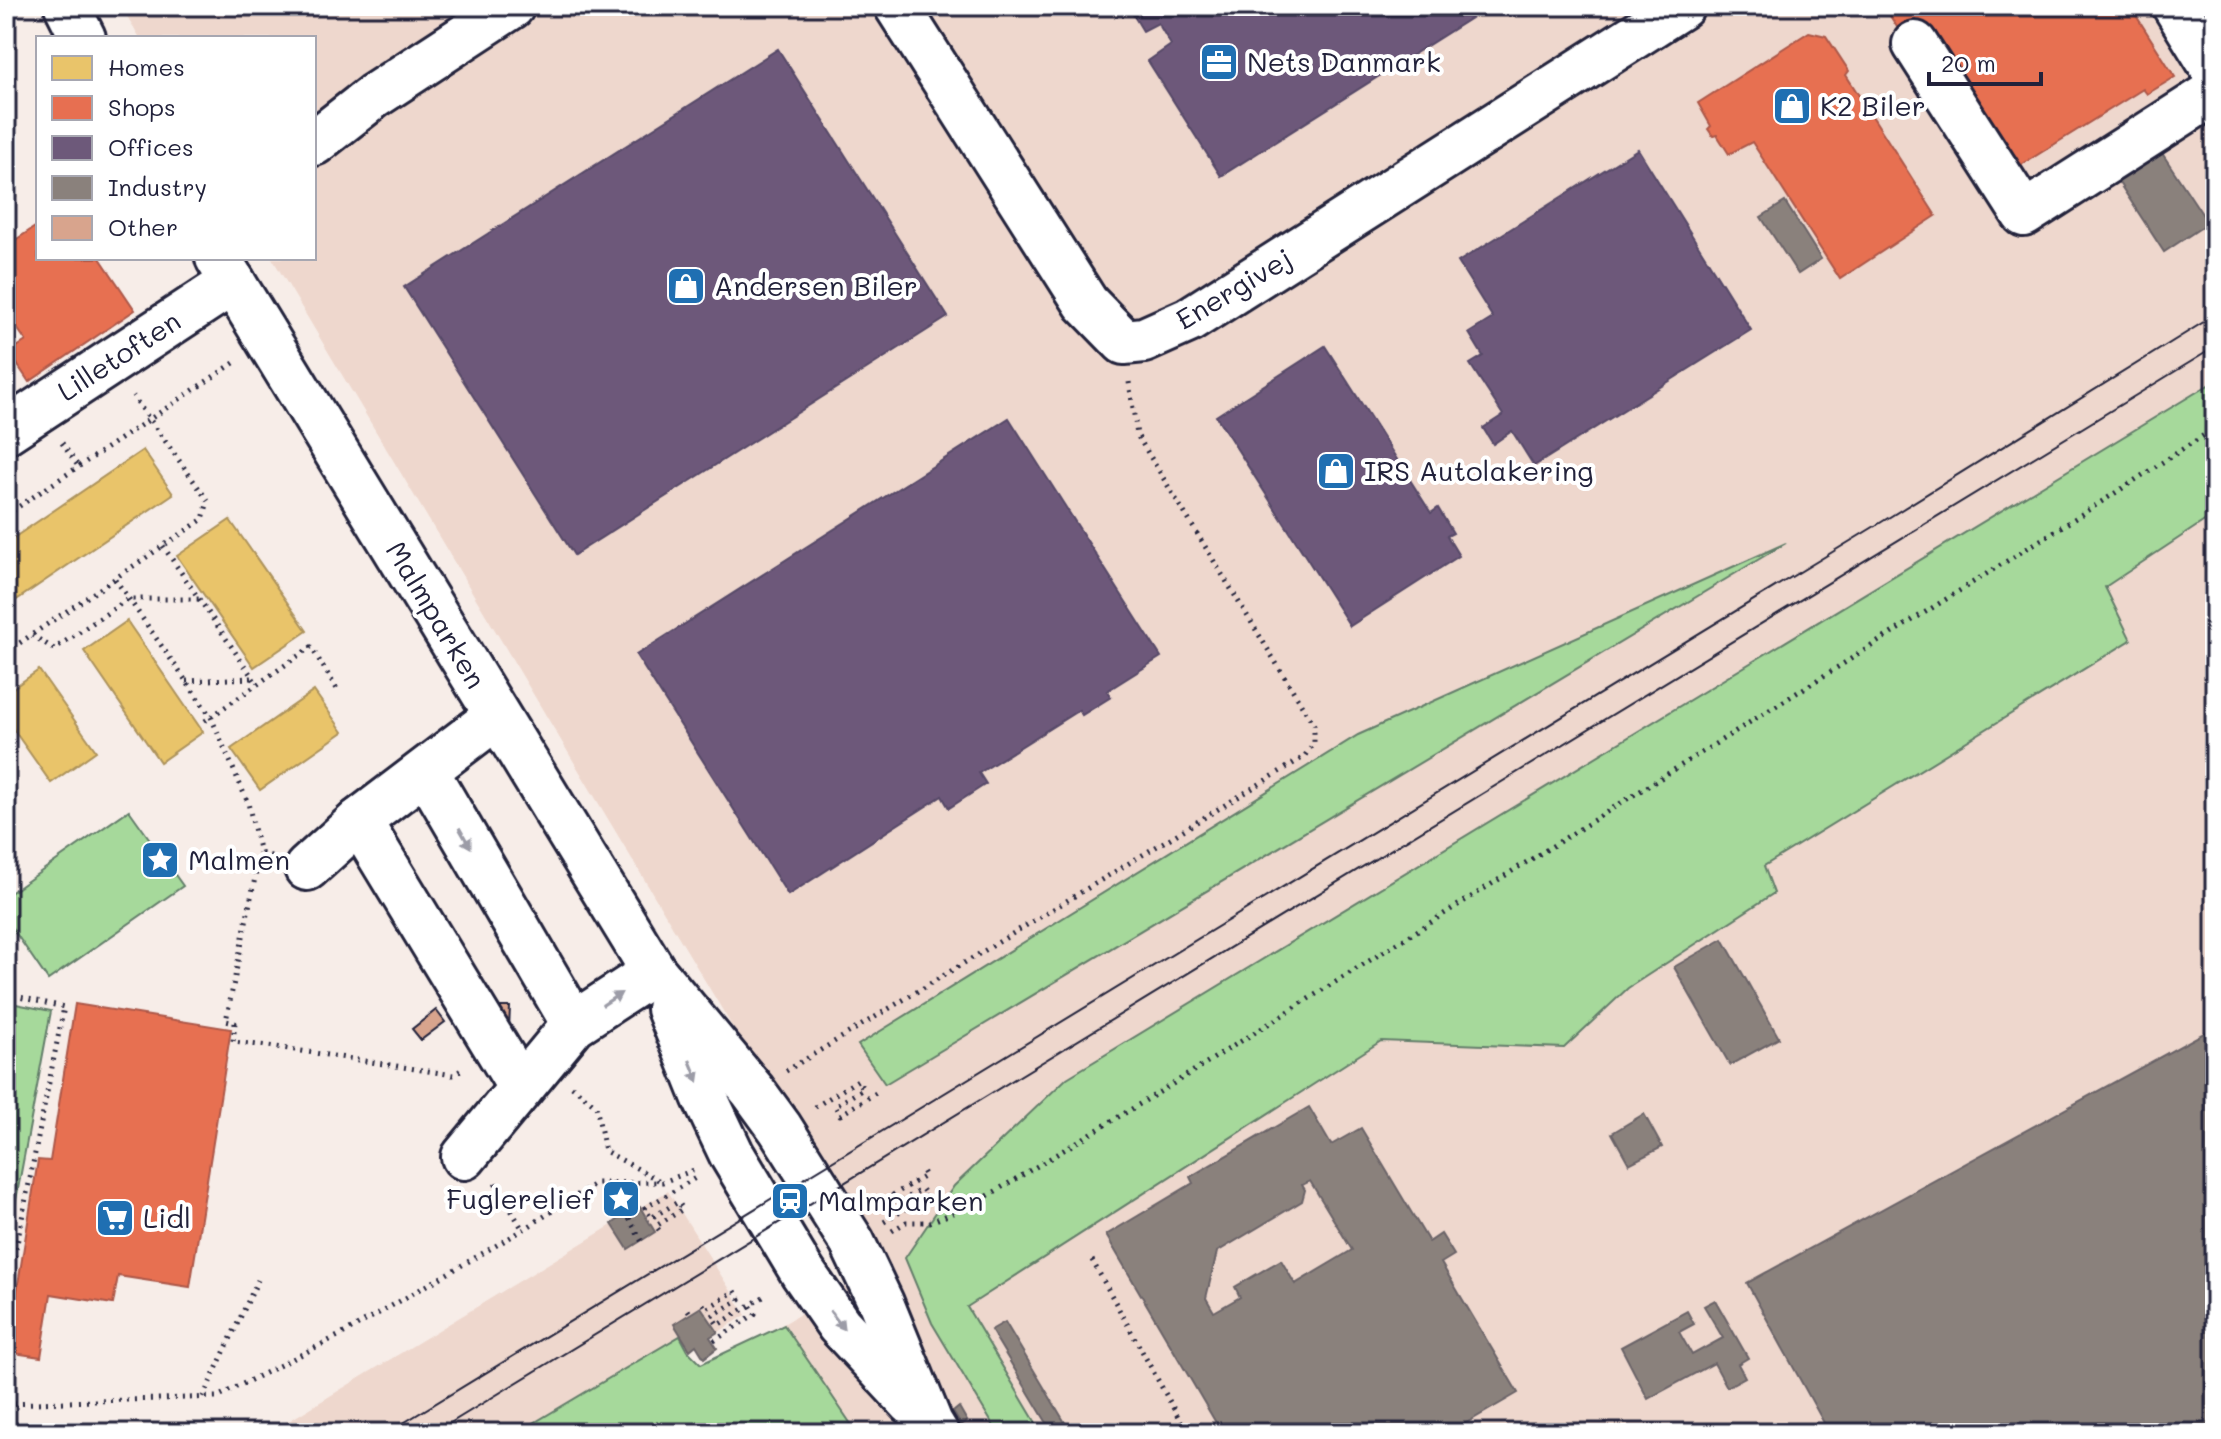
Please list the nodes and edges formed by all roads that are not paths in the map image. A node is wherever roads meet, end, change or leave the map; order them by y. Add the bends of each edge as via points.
1 (512, 6) edge
2 (897, 6) edge
3 (1682, 6) edge
4 (2175, 6) edge
5 (1915, 44) dead end
6 (2215, 71) edge
7 (2215, 92) edge
8 (374, 96) junction
9 (316, 116) edge
10 (316, 141) edge
11 (226, 270) edge
12 (6, 431) edge
13 (497, 716) junction
14 (426, 771) junction
15 (359, 821) junction
16 (291, 862) road end
17 (654, 972) junction
18 (574, 1024) junction
19 (521, 1088) junction
20 (464, 1157) road end
21 (933, 1428) edge

1 - 8 street
2 - 3 street, Energivej via 1086,303 1124,342 1144,340 1189,320
4 - 6 street
5 - 7 street via 2024,214
8 - 9 street
8 - 10 street
11 - 12 street, Lilletoften via 110,362
11 - 13 street, Malmparken
13 - 14 street
13 - 17 street, Malmparken
14 - 15 street
14 -> 18 street
15 - 16 street
15 - 19 street
18 -> 17 street
17 - 21 street, Malmparken via 780,1128 857,1253
17 -> 21 street, Malmparken via 732,1155 803,1273 839,1325
18 - 19 street
19 - 20 street

